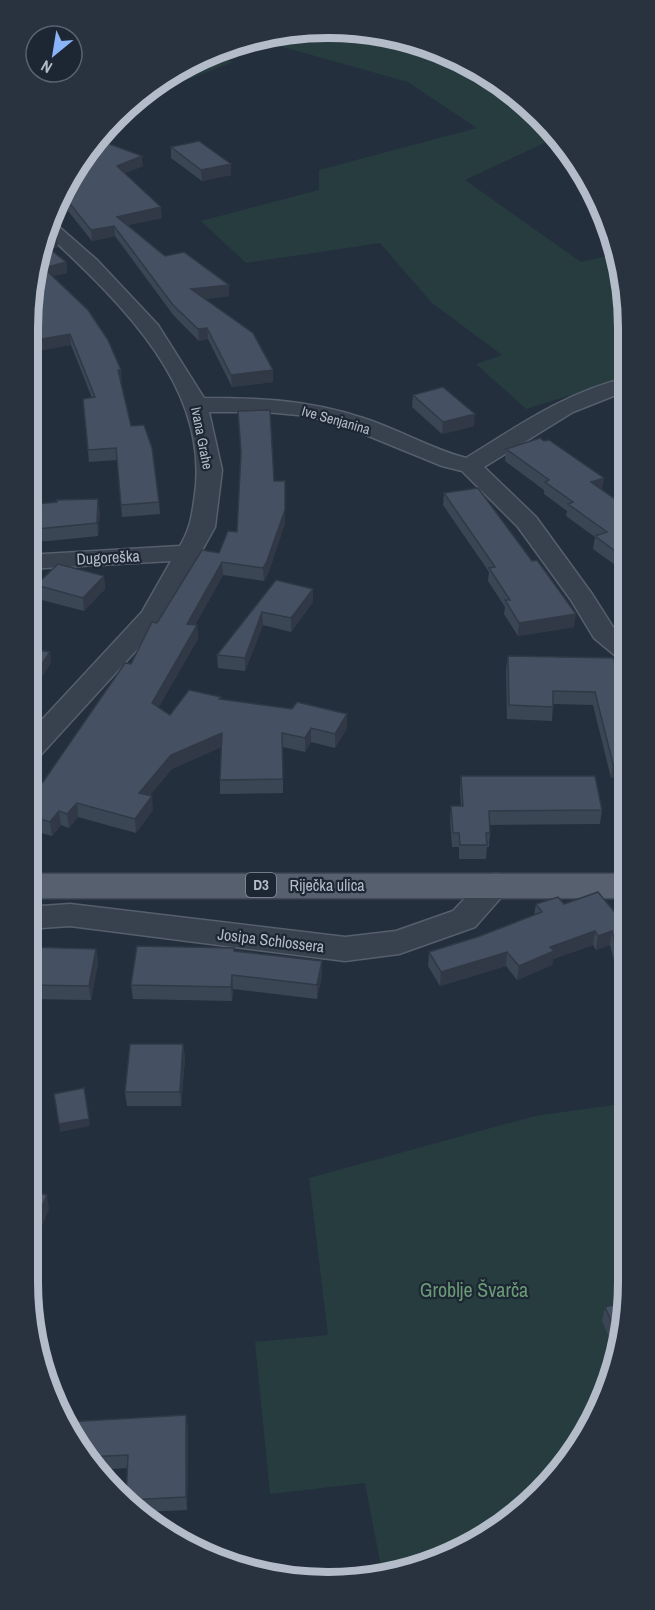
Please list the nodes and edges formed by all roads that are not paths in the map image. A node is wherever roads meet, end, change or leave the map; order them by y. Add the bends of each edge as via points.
1 (54, 231) edge
2 (618, 386) edge
3 (197, 405) junction
4 (470, 466) junction
5 (189, 553) junction
6 (38, 561) edge
7 (618, 644) edge
8 (38, 741) edge
9 (495, 885) junction
10 (38, 886) edge
11 (618, 886) edge
12 (38, 917) edge

1 - 3 street, Ivana Grahe via 151,329
2 - 4 street via 551,416
3 - 4 street, Ive Senjanina via 311,410 357,423
3 - 5 street, Ivana Grahe via 210,470 203,527
4 - 7 street, Ive Senjanina via 527,522 603,632
5 - 6 street, Dugoreška
5 - 8 street, Ivana Grahe via 153,616
9 - 10 main road, Riječka ulica / D3
9 - 11 main road, Riječka ulica / D3
9 - 12 street, Josipa Schlossera via 464,919 399,942 345,949 70,915

